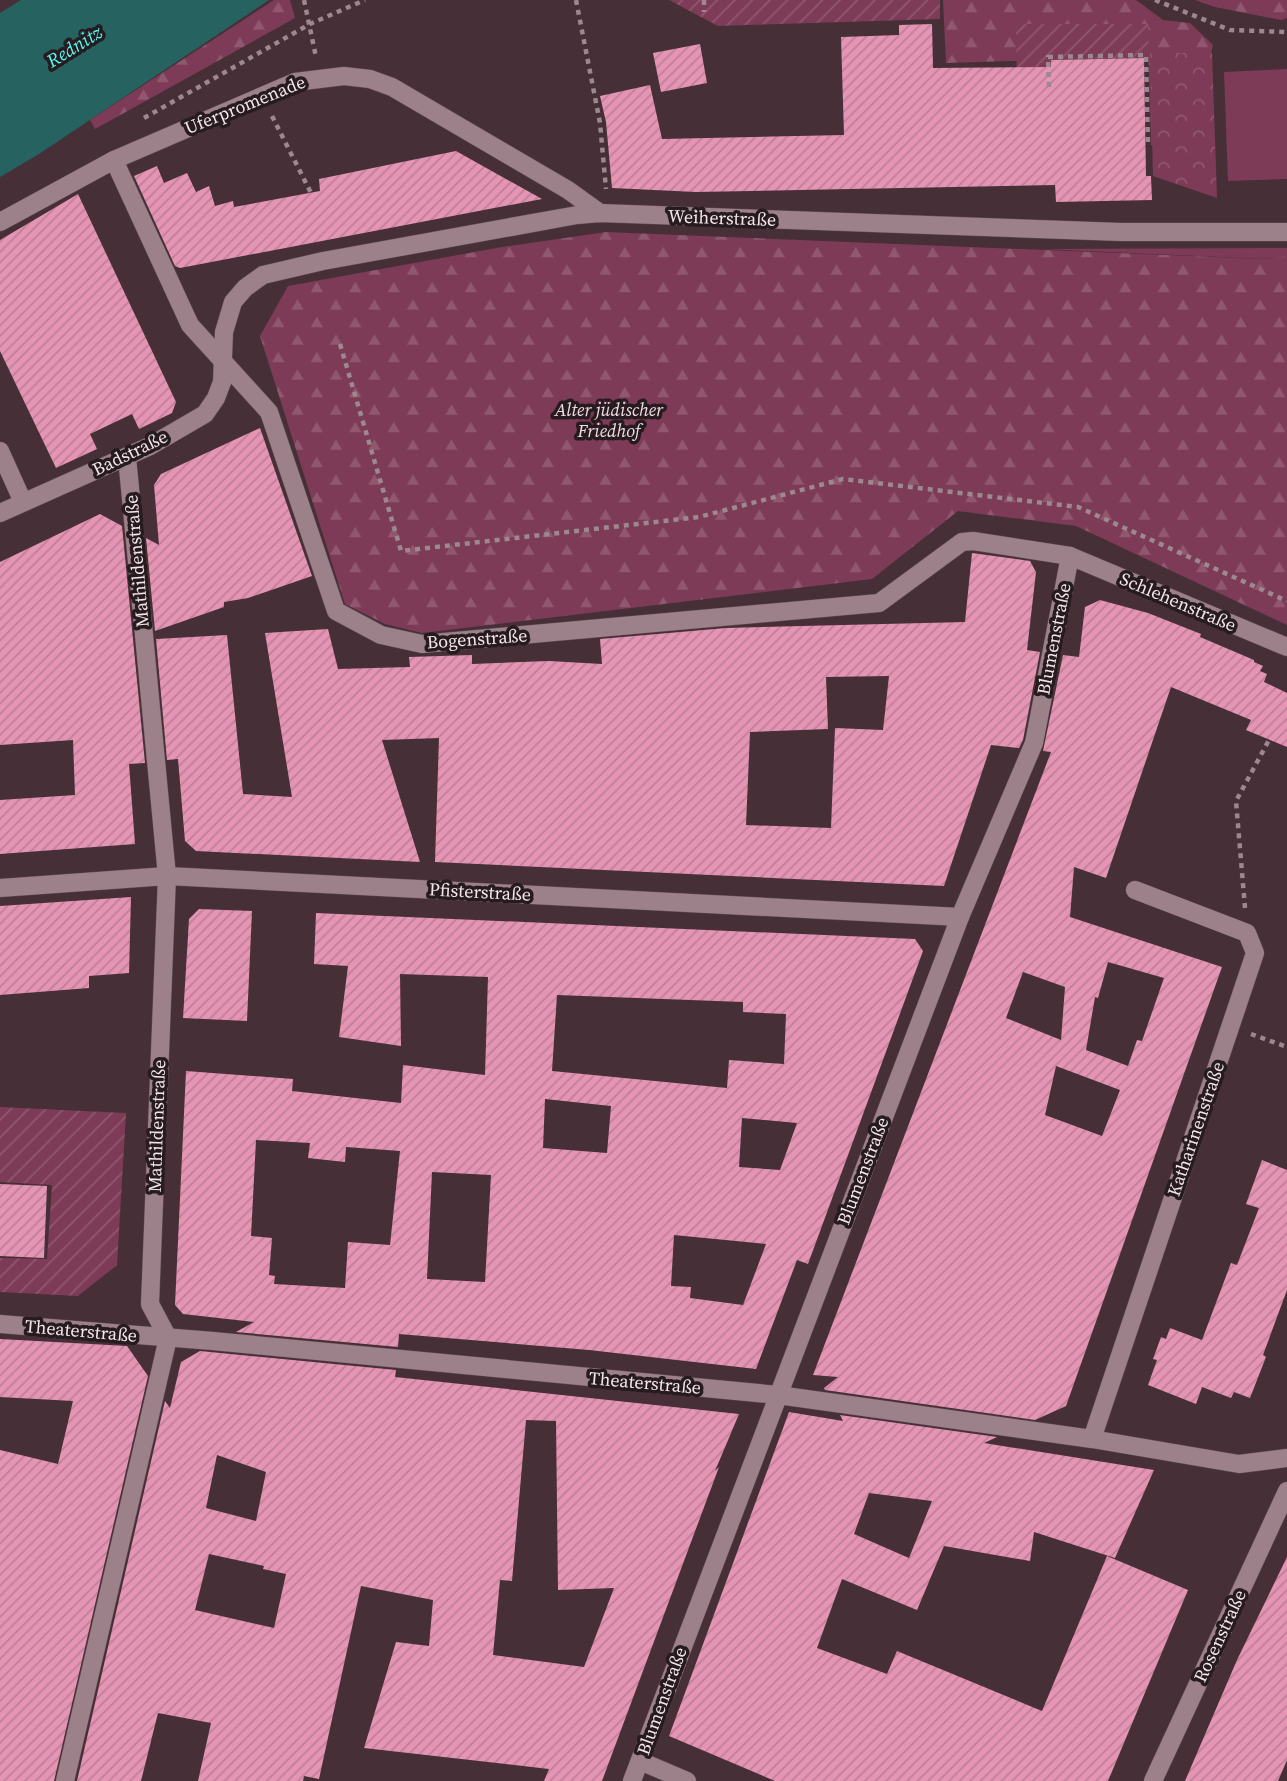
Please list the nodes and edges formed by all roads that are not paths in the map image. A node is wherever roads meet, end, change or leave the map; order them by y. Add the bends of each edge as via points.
1 (114, 160) junction
2 (604, 213) junction
3 (0, 222) edge
4 (1287, 232) edge
5 (222, 359) junction
6 (0, 450) edge
7 (127, 457) junction
8 (23, 502) junction
9 (0, 513) edge
10 (1070, 556) junction
11 (1287, 647) edge
12 (167, 876) junction
13 (0, 888) edge
14 (1135, 890) dead end
15 (960, 917) junction
16 (0, 1324) edge
17 (168, 1338) junction
18 (778, 1395) junction
19 (1092, 1440) junction
20 (1287, 1458) edge
21 (1287, 1490) edge
22 (640, 1761) junction
23 (65, 1781) edge
24 (632, 1781) edge
25 (687, 1781) edge
26 (1153, 1781) edge

1 - 2 street, Uferpromenade via 295,82 344,76 391,87
1 - 3 street, Uferpromenade
1 - 5 street, Bogenstraße via 190,325
2 - 4 street, Weiherstraße via 1121,232
2 - 5 street, Weiherstraße via 263,275 233,302
5 - 7 street, Badstraße via 222,382 205,414
5 - 10 street, Bogenstraße via 269,412 335,611 381,635 436,643 879,603 962,542
6 - 8 street
7 - 8 street, Badstraße
7 - 12 street, Mathildenstraße
8 - 9 street, Badstraße
10 - 11 street, Schlehenstraße
10 - 15 street, Blumenstraße via 1034,743
12 - 13 street, Pfisterstraße
12 - 15 street, Pfisterstraße
12 - 17 street, Mathildenstraße via 150,1304
14 - 19 street, Katharinenstraße via 1247,933 1255,953
15 - 18 street, Blumenstraße
16 - 17 street, Theaterstraße
17 - 18 street, Theaterstraße
17 - 23 street
18 - 19 street, Theaterstraße
18 - 22 street, Blumenstraße
19 - 20 street, Theaterstraße via 1239,1464
21 - 26 street, Rosenstraße
22 - 24 street, Blumenstraße
22 - 25 street

